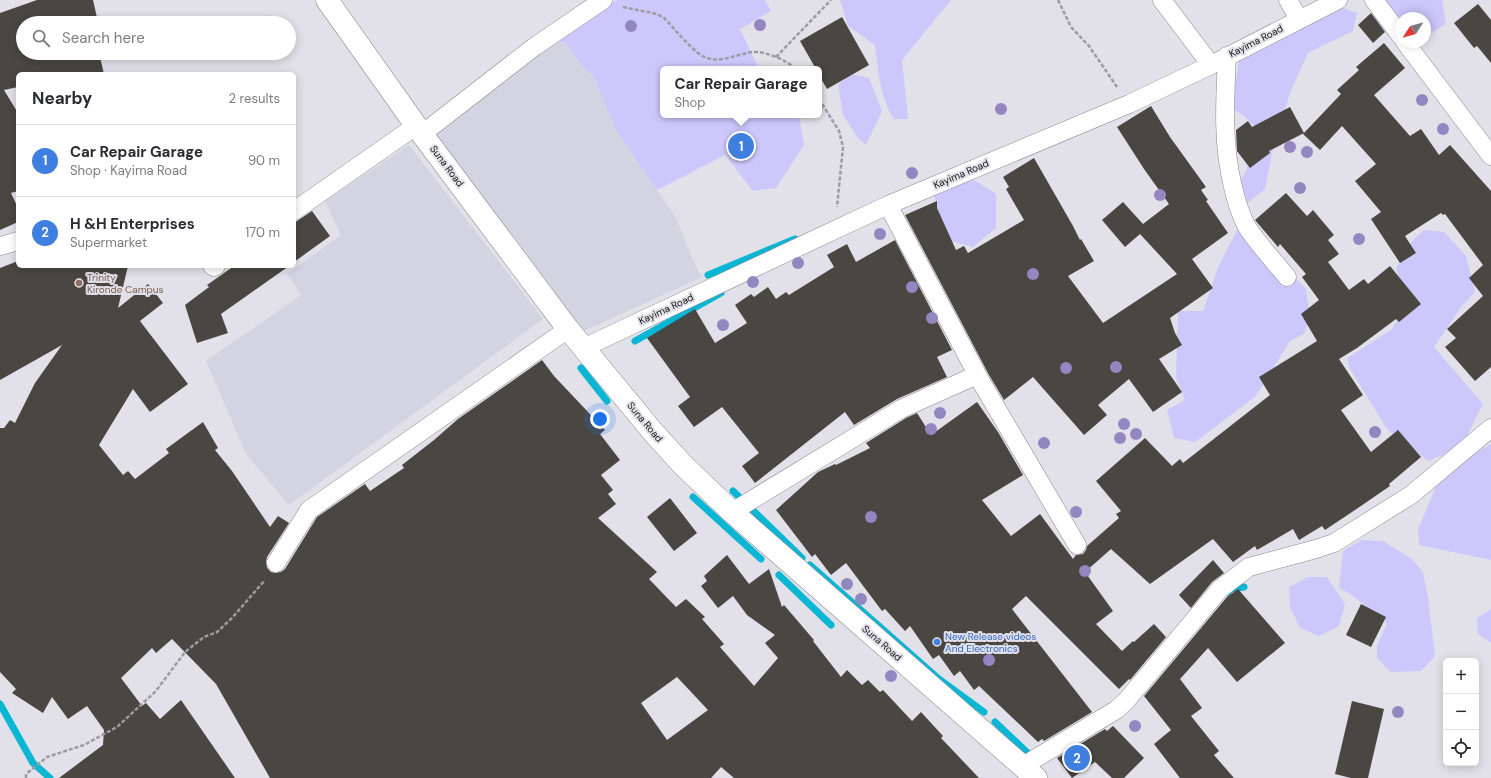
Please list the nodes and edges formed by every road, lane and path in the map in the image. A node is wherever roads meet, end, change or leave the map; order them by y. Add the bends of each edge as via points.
1 (326, 0) edge
2 (831, 0) edge
3 (1058, 0) edge
4 (1162, 0) edge
5 (1288, 0) edge
6 (1338, 0) edge
7 (1374, 0) edge
8 (601, 1) edge
9 (1299, 19) junction
10 (1395, 28) edge
11 (1410, 48) edge
12 (776, 57) junction
13 (1219, 60) junction
14 (793, 66) edge
15 (822, 104) edge
16 (1129, 104) junction
17 (420, 130) junction
18 (1491, 156) edge
19 (888, 206) junction
20 (296, 210) edge
21 (845, 225) junction
22 (16, 242) edge
23 (0, 246) edge
24 (1286, 277) dead end
25 (568, 329) junction
26 (583, 348) junction
27 (977, 375) junction
28 (1491, 428) edge
29 (732, 512) junction
30 (1077, 545) dead end
31 (276, 563) joint
32 (1030, 772) edge
33 (26, 778) edge

1 - 17 street, Suna Road
2 - 12 path
3 - 16 path via 1071,27 1089,46
4 - 13 street
5 - 9 street
6 - 9 street, Kayima Road
7 - 10 street
8 - 12 path via 664,18 702,56 716,60 753,52
8 - 17 street
9 - 13 street, Kayima Road
11 - 18 street
12 - 14 path
13 - 16 street, Kayima Road
13 - 24 street via 1228,167 1235,196 1248,227
15 - 21 path via 839,131 843,147 836,205
16 - 19 street, Kayima Road
17 - 20 street
17 - 25 street, Suna Road
19 - 21 street, Kayima Road
19 - 27 street
21 - 26 street, Kayima Road
22 - 23 street
25 - 26 street, Suna Road
25 - 31 street via 309,510
26 - 29 street, Suna Road via 682,464
27 - 29 street via 901,409
27 - 30 street
28 - 32 street via 1411,495 1334,543 1249,567 1241,572 1220,589 1126,701
29 - 32 street, Suna Road
31 - 33 path via 257,590 232,618 217,632 204,637 185,652 156,691 117,727 84,745 47,757 26,774

